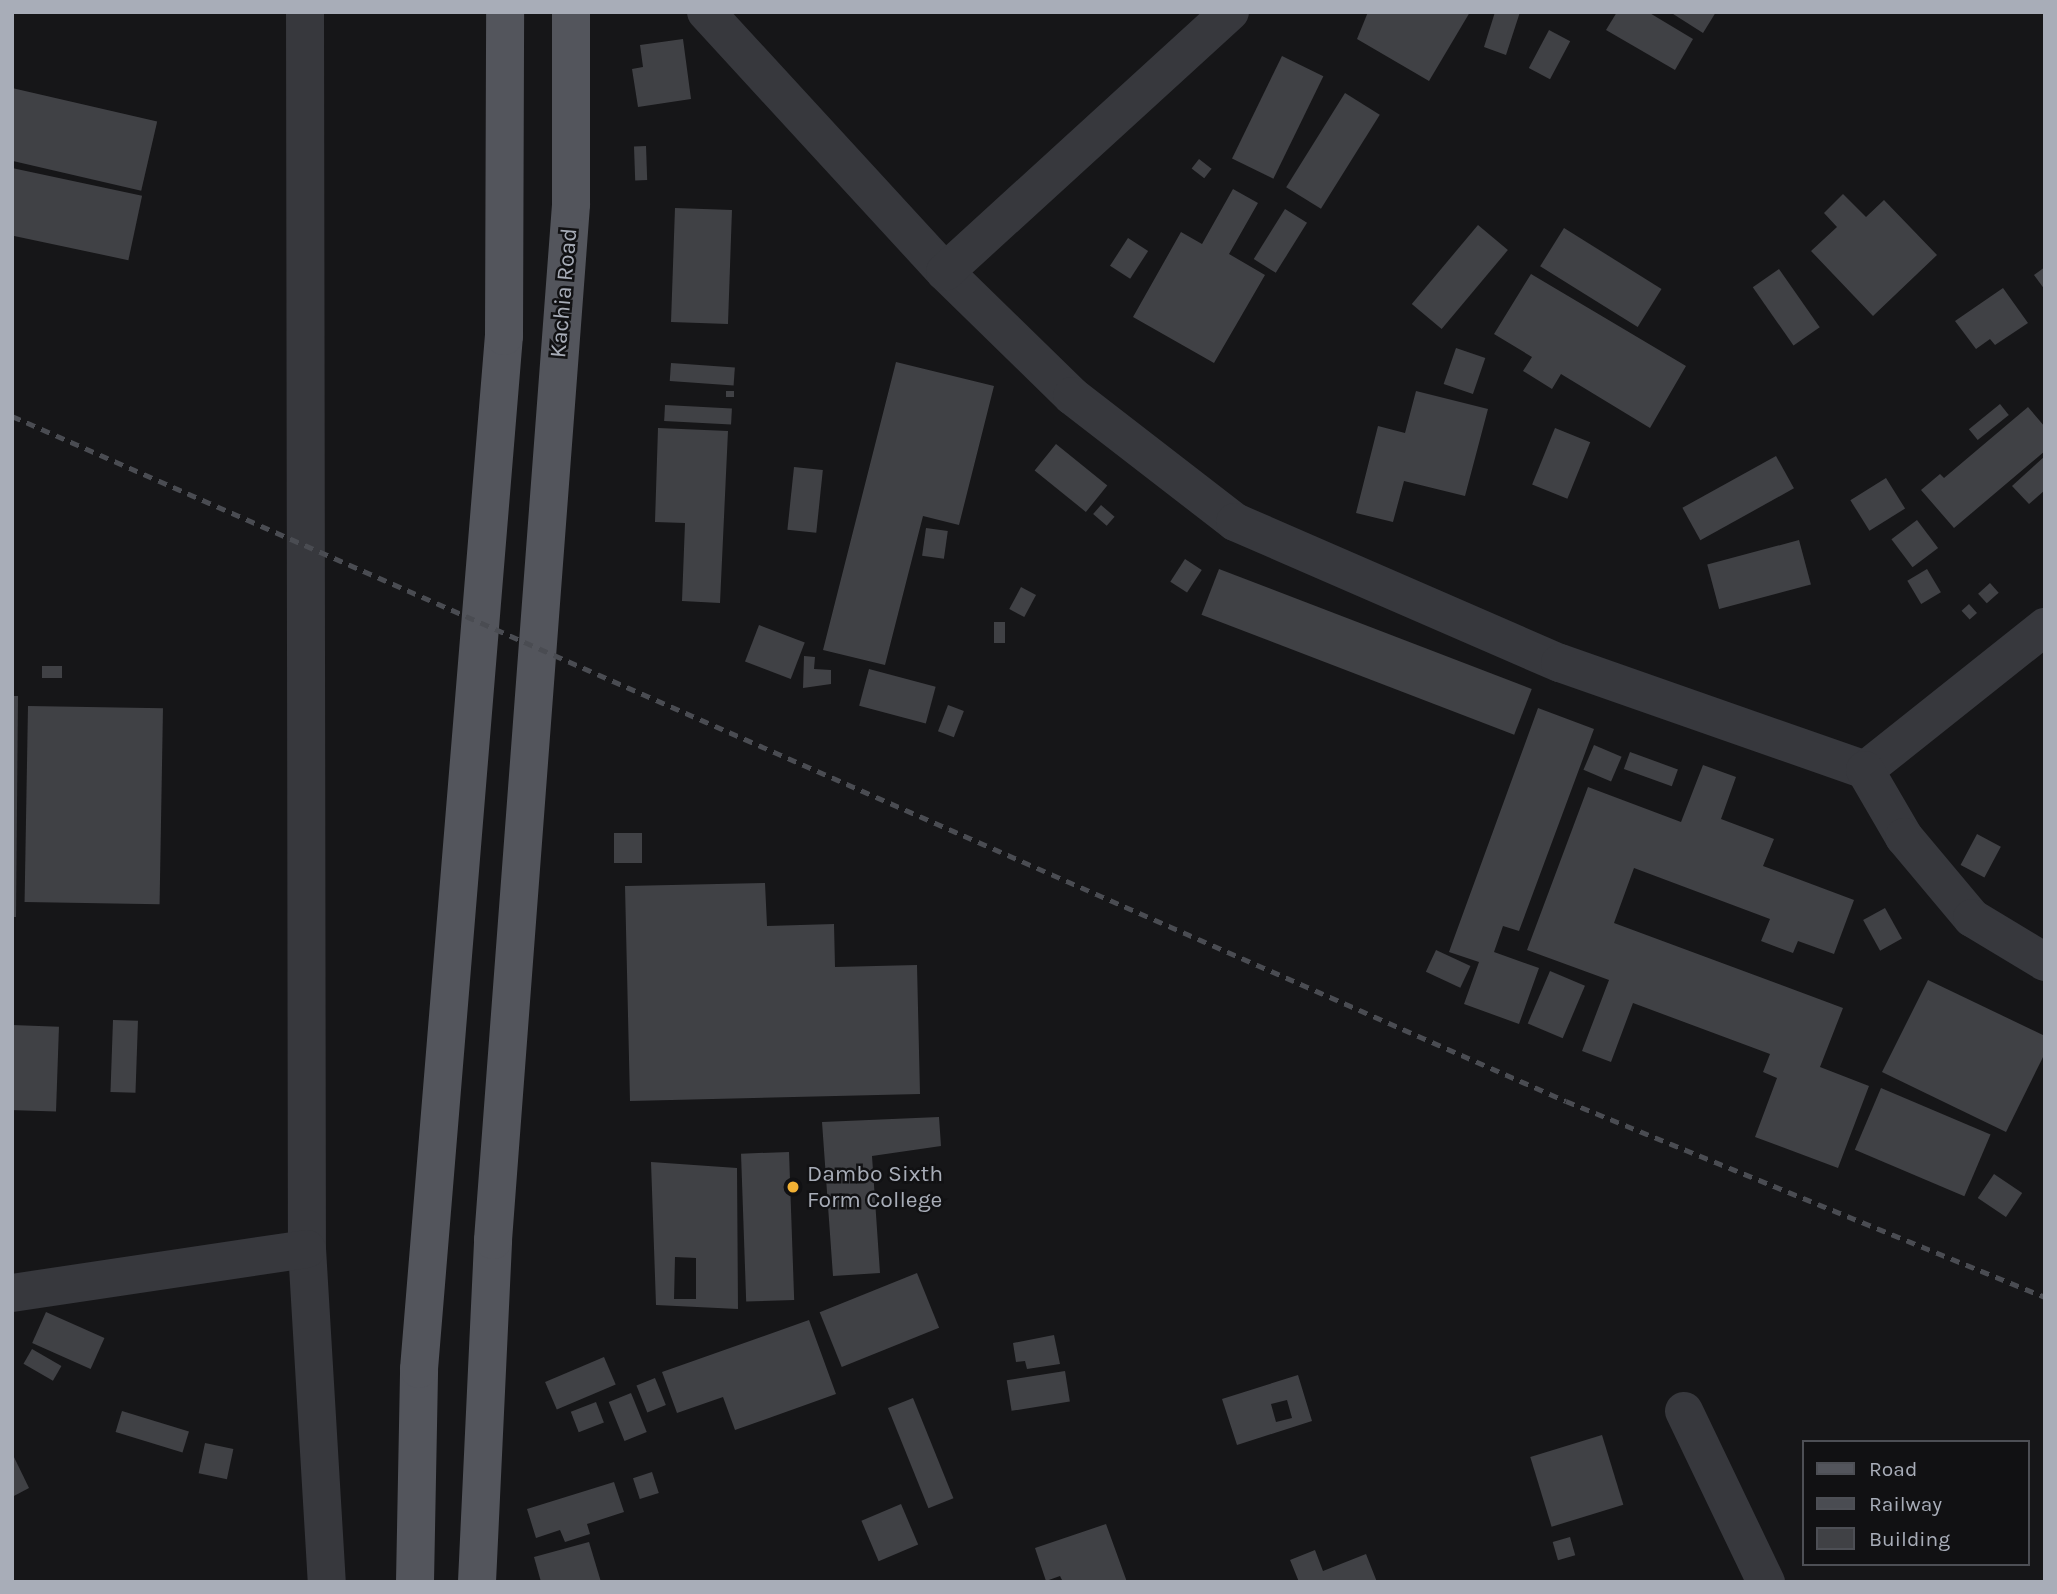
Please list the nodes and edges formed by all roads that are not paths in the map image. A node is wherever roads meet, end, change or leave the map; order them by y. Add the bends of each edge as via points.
1 (305, 12) edge
2 (505, 12) edge
3 (571, 12) edge
4 (706, 12) edge
5 (1230, 12) edge
6 (945, 272) junction
7 (2045, 627) edge
8 (1865, 770) junction
9 (2045, 962) edge
10 (307, 1249) junction
11 (12, 1293) edge
12 (1684, 1411) dead end
13 (327, 1582) edge
14 (415, 1582) edge
15 (477, 1582) edge
16 (1766, 1582) edge

1 - 10 street via 310,473
2 - 14 main road via 504,336 419,1369
3 - 15 main road, Kachia Road via 572,204 481,1420
4 - 6 street
5 - 6 street
6 - 8 street via 1072,396 1235,522 1560,663
7 - 8 street
8 - 9 street via 1904,837 1972,918
10 - 11 street
10 - 13 street
12 - 16 street

